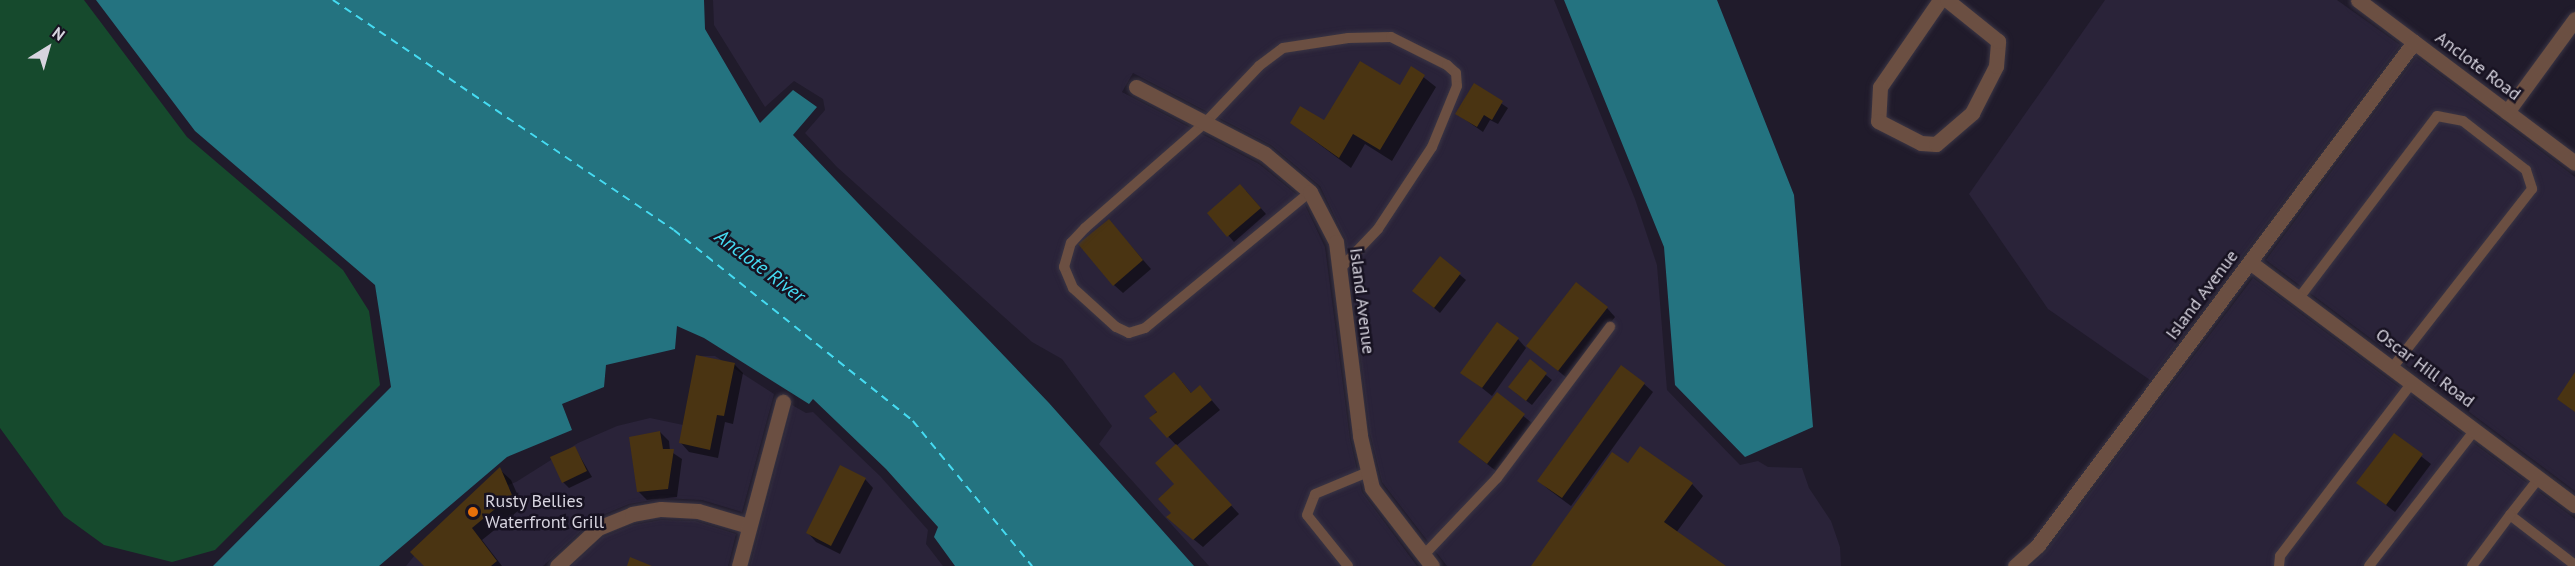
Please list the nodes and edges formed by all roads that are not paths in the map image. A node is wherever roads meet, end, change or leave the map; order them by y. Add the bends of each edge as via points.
1 (1940, 0) edge
2 (1947, 0) edge
3 (2358, 0) edge
4 (2575, 19) edge
5 (2414, 42) junction
6 (1136, 87) dead end
7 (2507, 112) junction
8 (1205, 123) junction
9 (2575, 163) edge
10 (1310, 192) junction
11 (2251, 263) junction
12 (1339, 270) junction
13 (2299, 298) junction
14 (1610, 327) dead end
15 (2392, 368) junction
16 (2412, 383) junction
17 (783, 402) dead end
18 (2475, 430) junction
19 (1368, 472) junction
20 (2540, 478) junction
21 (2575, 505) edge
22 (2510, 515) junction
23 (749, 526) junction
24 (1427, 561) edge
25 (2575, 565) edge
26 (557, 566) edge
27 (739, 566) edge
28 (1348, 566) edge
29 (2015, 566) edge
30 (2279, 566) edge
31 (2369, 566) edge
32 (2472, 566) edge

1 - 2 street via 1880,87 1878,120 1921,143 1936,144 1972,113 1996,66 1998,41
3 - 5 street, Anclote Road
4 - 7 street
5 - 7 street, Anclote Road
5 - 11 street, Island Avenue
6 - 8 street, Island Avenue
7 - 9 street, Anclote Road
8 - 10 street, Island Avenue via 1265,154
8 - 10 lane via 1085,228 1065,257 1064,267 1074,288 1116,327 1129,333 1144,328
8 - 12 lane via 1259,66 1283,48 1348,38 1390,37 1447,65 1456,74 1457,86 1432,147 1377,229
10 - 12 street, Island Avenue via 1336,242
11 - 13 street, Oscar Hill Road
11 - 29 street, Island Avenue via 2038,544
12 - 19 street, Island Avenue
13 - 15 street, Oscar Hill Road
13 - 15 lane via 2437,116 2463,121 2526,170 2532,189
14 - 24 lane via 1497,478
15 - 16 street, Oscar Hill Road
16 - 18 street, Oscar Hill Road
16 - 30 lane via 2280,556
17 - 23 street
18 - 20 street, Oscar Hill Road
18 - 31 lane
19 - 24 street, Island Avenue via 1372,488
19 - 28 lane via 1316,494 1306,515
20 - 21 street, Oscar Hill Road
20 - 22 lane
22 - 25 lane
22 - 32 lane
23 - 26 street via 698,511 661,509 632,514 598,528
23 - 27 street

